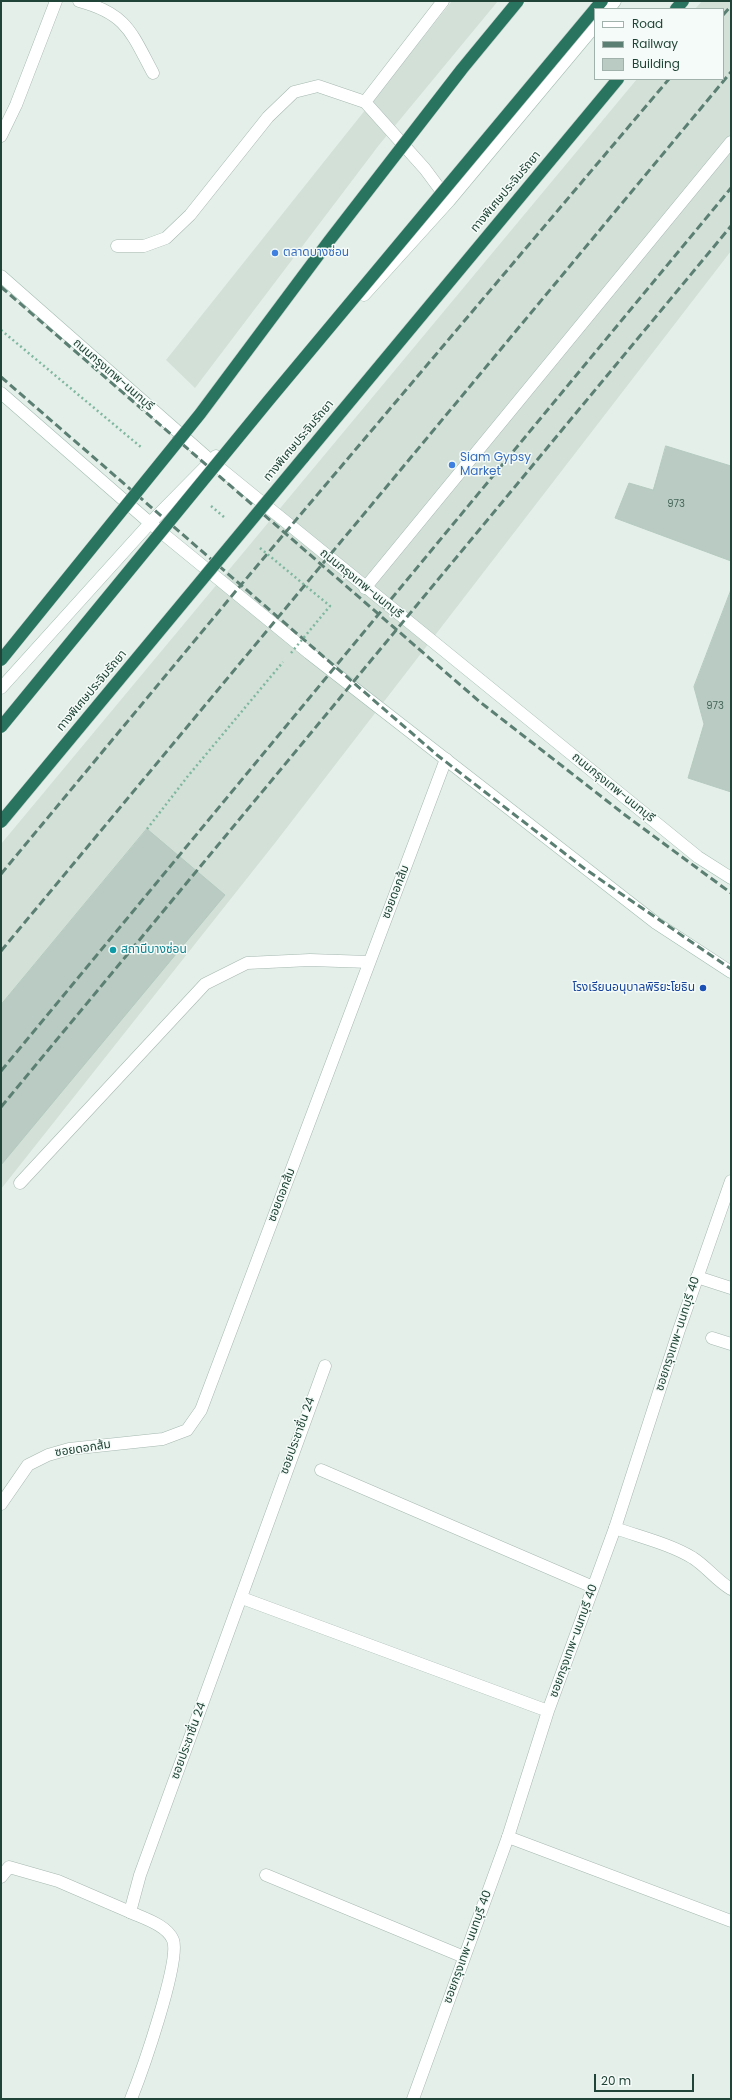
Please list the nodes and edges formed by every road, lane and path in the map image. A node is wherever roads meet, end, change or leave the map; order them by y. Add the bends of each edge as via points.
1 (56, 1) edge
2 (79, 1) edge
3 (443, 1) edge
4 (518, 1) edge
5 (594, 11) edge
6 (594, 27) edge
7 (153, 73) dead end
8 (617, 80) edge
9 (365, 102) junction
10 (1, 136) edge
11 (731, 142) edge
12 (449, 202) junction
13 (118, 246) dead end
14 (1, 276) edge
15 (1, 393) edge
16 (211, 461) junction
17 (150, 523) junction
18 (365, 588) junction
19 (291, 653) dead end
20 (1, 660) edge
21 (1, 688) edge
22 (1, 727) edge
23 (446, 759) junction
24 (1, 822) edge
25 (147, 829) dead end
26 (731, 878) edge
27 (369, 962) junction
28 (731, 972) edge
29 (731, 1181) edge
30 (20, 1183) dead end
31 (697, 1277) junction
32 (731, 1288) edge
33 (712, 1338) dead end
34 (731, 1344) edge
35 (325, 1366) dead end
36 (321, 1470) dead end
37 (1, 1504) edge
38 (615, 1528) junction
39 (593, 1587) junction
40 (731, 1589) edge
41 (242, 1598) junction
42 (548, 1711) junction
43 (508, 1837) junction
44 (266, 1875) dead end
45 (1, 1877) edge
46 (130, 1912) junction
47 (731, 1922) edge
48 (464, 1957) junction
49 (131, 2099) edge
50 (413, 2099) edge

1 - 10 street via 16,105
2 - 7 street via 100,7 118,18 131,33
3 - 9 street
4 - 20 highway, bridge via 462,69 200,414
5 - 22 highway, bridge via 269,400
6 - 12 street
8 - 24 highway, ทางพิเศษประจิมรัถยา, bridge
9 - 12 street via 425,169
9 - 13 street via 318,86 294,92 268,118 190,215 166,238 144,246
11 - 18 street
12 - 16 street
14 - 16 street, ถนนกรุงเทพ-นนทบุรี
15 - 17 street
16 - 17 street
16 - 18 street, ถนนกรุงเทพ-นนทบุรี
17 - 21 street
17 - 23 street via 309,653
18 - 26 street, ถนนกรุงเทพ-นนทบุรี via 698,857
19 - 25 path
23 - 27 street, ซอยดอกส้ม
23 - 28 street via 656,923
27 - 30 street via 310,960 247,963 205,984
27 - 37 street, ซอยดอกส้ม via 201,1410 187,1430 163,1439 68,1449 48,1455 28,1465
29 - 31 street, ซอยกรุงเทพ-นนทบุรี 40
31 - 32 street
31 - 38 street, ซอยกรุงเทพ-นนทบุรี 40
33 - 34 street
35 - 41 street, ซอยประชาชื่น 24 via 284,1473
36 - 39 street
38 - 39 street, ซอยกรุงเทพ-นนทบุรี 40
38 - 40 street via 693,1558
39 - 42 street, ซอยกรุงเทพ-นนทบุรี 40
41 - 42 street
41 - 46 street, ซอยประชาชื่น 24 via 140,1875
42 - 43 street, ซอยกรุงเทพ-นนทบุรี 40
43 - 47 street
43 - 48 street, ซอยกรุงเทพ-นนทบุรี 40
44 - 48 street
45 - 46 street via 10,1867 58,1881
46 - 49 street via 162,1928 172,1938 175,1946 168,1983
48 - 50 street, ซอยกรุงเทพ-นนทบุรี 40

